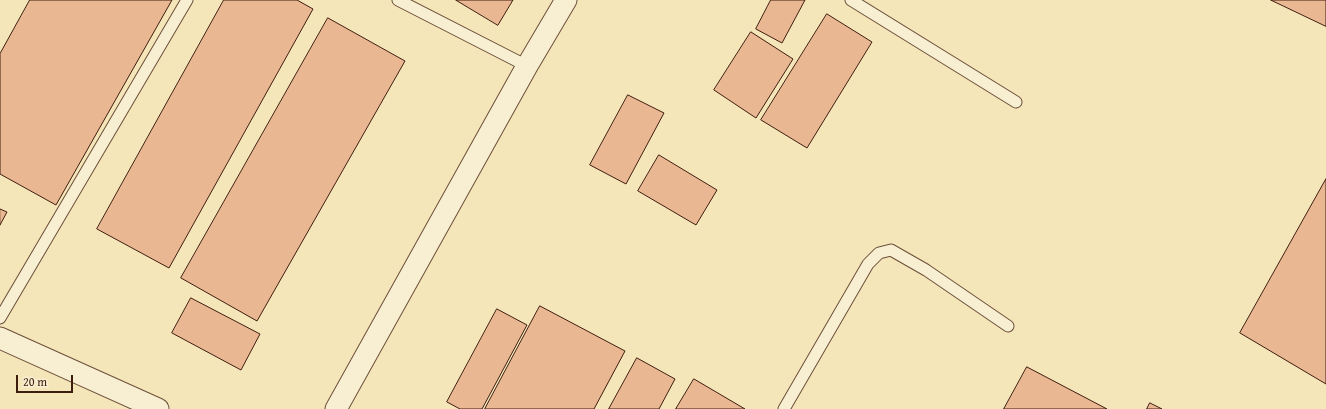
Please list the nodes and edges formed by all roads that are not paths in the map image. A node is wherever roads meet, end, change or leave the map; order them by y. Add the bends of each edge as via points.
1 (187, 0) edge
2 (398, 0) edge
3 (566, 0) edge
4 (850, 0) edge
5 (527, 66) junction
6 (1016, 102) dead end
7 (0, 318) edge
8 (1008, 326) dead end
9 (0, 338) edge
10 (158, 409) edge
11 (336, 409) edge
12 (784, 409) edge

1 - 7 lane
2 - 5 lane
3 - 5 street
4 - 6 lane
5 - 11 street
8 - 12 lane via 926,270 891,250 878,253 868,264
9 - 10 street

